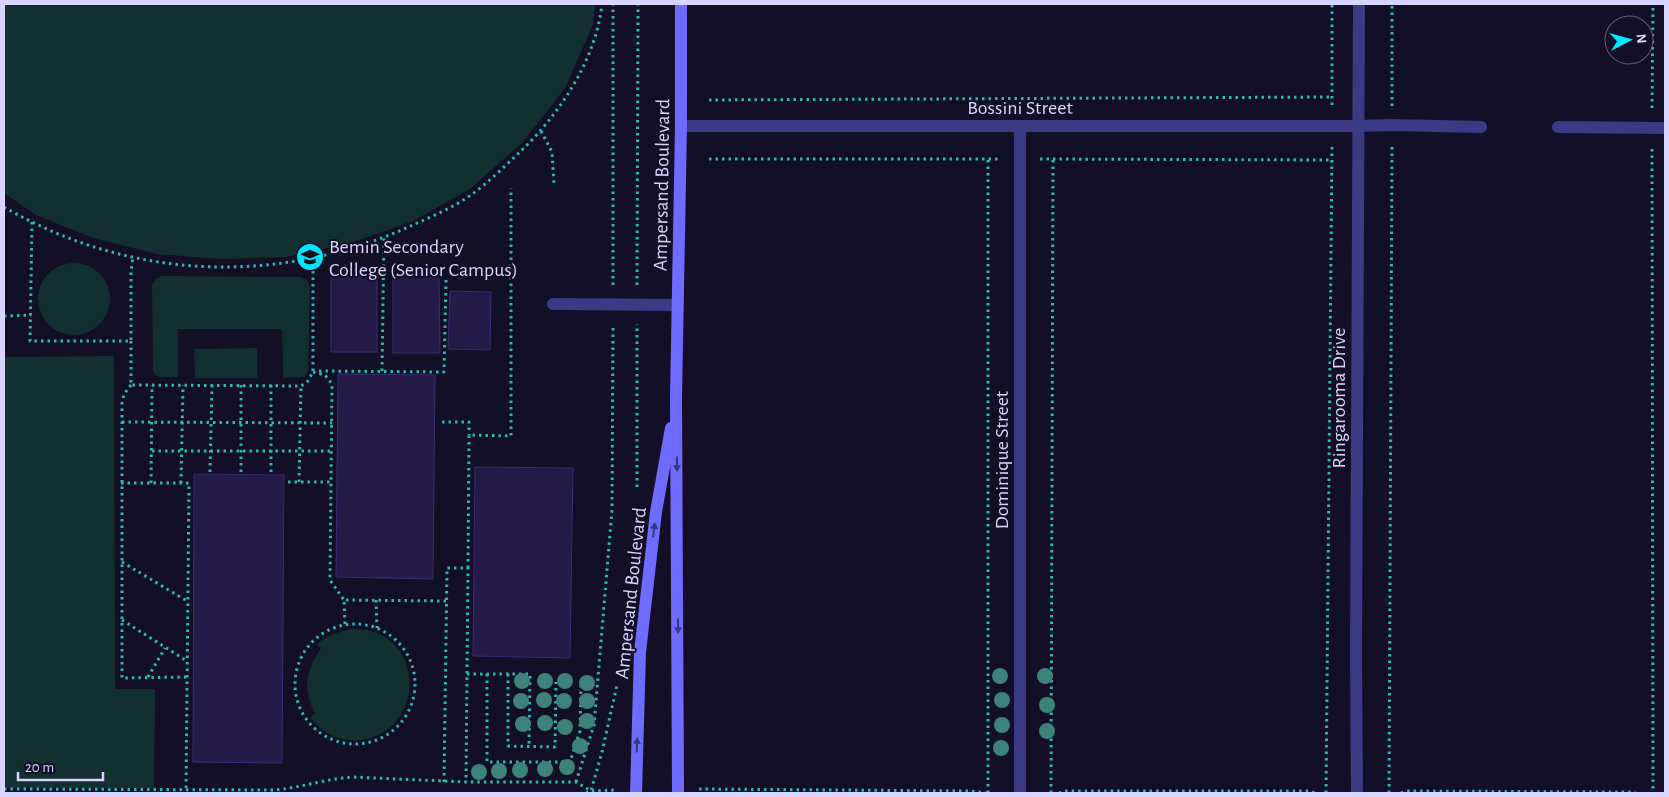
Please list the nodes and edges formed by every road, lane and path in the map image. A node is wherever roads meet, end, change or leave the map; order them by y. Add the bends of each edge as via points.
1 (602, 4) edge
2 (613, 4) edge
3 (638, 4) edge
4 (681, 4) edge
5 (1332, 4) edge
6 (1359, 4) edge
7 (1392, 4) edge
8 (1652, 4) edge
9 (1332, 97) junction
10 (710, 100) dead end
11 (1392, 125) junction
12 (681, 126) junction
13 (1020, 126) junction
14 (1358, 126) junction
15 (1331, 127) junction
16 (1481, 127) dead end
17 (1558, 127) dead end
18 (1652, 128) junction
19 (1665, 128) edge
20 (541, 131) junction
21 (988, 159) dead end
22 (1053, 159) dead end
23 (554, 184) dead end
24 (511, 188) dead end
25 (4, 207) edge
26 (32, 222) junction
27 (384, 237) junction
28 (133, 256) junction
29 (313, 257) junction
30 (446, 280) dead end
31 (553, 304) dead end
32 (613, 305) junction
33 (637, 305) junction
34 (678, 305) junction
35 (31, 315) junction
36 (4, 316) edge
37 (131, 341) junction
38 (382, 371) junction
39 (313, 372) junction
40 (131, 385) junction
41 (152, 385) junction
42 (183, 385) junction
43 (212, 385) junction
44 (241, 385) junction
45 (271, 385) junction
46 (301, 386) junction
47 (676, 398) junction
48 (122, 422) junction
49 (152, 422) junction
50 (182, 422) junction
51 (211, 422) junction
52 (442, 422) dead end
53 (241, 423) junction
54 (271, 423) junction
55 (300, 423) junction
56 (332, 423) junction
57 (469, 436) junction
58 (152, 451) junction
59 (182, 451) junction
60 (211, 451) junction
61 (241, 451) junction
62 (271, 451) junction
63 (300, 451) junction
64 (331, 451) junction
65 (210, 472) dead end
66 (240, 472) dead end
67 (271, 472) dead end
68 (288, 482) dead end
69 (299, 482) junction
70 (331, 482) junction
71 (122, 483) junction
72 (151, 483) junction
73 (181, 483) junction
74 (637, 492) dead end
75 (122, 562) junction
76 (468, 568) junction
77 (344, 600) junction
78 (376, 600) junction
79 (188, 601) junction
80 (446, 601) junction
81 (122, 620) junction
82 (345, 625) junction
83 (377, 628) junction
84 (165, 648) junction
85 (187, 662) junction
86 (467, 674) junction
87 (487, 674) junction
88 (508, 674) junction
89 (187, 677) junction
90 (148, 678) junction
91 (556, 682) dead end
92 (617, 683) dead end
93 (581, 684) dead end
94 (529, 747) junction
95 (444, 782) junction
96 (466, 782) junction
97 (576, 782) junction
98 (4, 789) edge
99 (186, 790) junction
100 (24, 791) edge
101 (251, 792) edge
102 (591, 792) edge
103 (1423, 792) edge
104 (586, 793) edge
105 (636, 793) edge
106 (678, 793) edge
107 (720, 793) edge
108 (987, 793) edge
109 (1020, 793) edge
110 (1051, 793) edge
111 (1059, 793) edge
112 (1315, 793) edge
113 (1326, 793) edge
114 (1357, 793) edge
115 (1389, 793) edge
116 (1401, 793) edge
117 (1636, 793) edge
118 (1652, 793) edge

1 - 20 path via 588,55 566,98
2 - 32 path
3 - 33 path
4 - 12 street, Ampersand Boulevard
5 - 9 path
6 - 14 street, Ringarooma Drive
7 - 11 path
8 - 18 path
9 - 10 path
9 - 15 path
11 - 14 street, Bossini Street
11 - 16 street, Bossini Street
11 - 115 path
12 - 13 street, Bossini Street
12 - 34 street, Ampersand Boulevard
13 - 15 street, Bossini Street
13 - 109 street, Dominique Street
14 - 15 street, Bossini Street
14 - 114 street, Ringarooma Drive
15 - 113 path
17 - 18 street
18 - 19 street
18 - 118 path
20 - 23 path via 552,152
20 - 27 path via 470,195 430,218
21 - 108 path
22 - 110 path
24 - 57 path via 511,436
25 - 26 path
26 - 28 path via 54,234
26 - 35 path
27 - 29 path
27 - 38 path
28 - 29 path via 168,264 210,268
28 - 37 path
29 - 39 path
30 - 38 path via 444,372
31 - 32 street
32 - 33 street
32 - 97 path via 612,510 594,725
33 - 34 street
33 - 74 path
34 - 47 street, Ampersand Boulevard
35 - 36 path
35 - 37 path via 30,342
37 - 40 path
38 - 39 path
39 - 46 path
39 - 56 path via 324,375 332,384
40 - 41 path
40 - 48 path via 124,394
41 - 42 path
41 - 49 path
42 - 43 path
42 - 50 path
43 - 44 path
43 - 51 path
44 - 45 path
44 - 53 path
45 - 46 path
45 - 54 path
46 - 55 path
105 -> 47 street, Ampersand Boulevard via 640,652 656,512
47 -> 106 street, Ampersand Boulevard
48 - 49 path
48 - 71 path
49 - 50 path
49 - 58 path
50 - 51 path
50 - 59 path
51 - 53 path
51 - 60 path
52 - 57 path via 469,422
53 - 54 path
53 - 61 path
54 - 55 path
54 - 62 path
55 - 56 path
55 - 63 path
56 - 64 path
57 - 76 path
58 - 59 path
58 - 72 path
59 - 60 path
59 - 73 path
60 - 61 path
60 - 65 path
61 - 62 path
61 - 66 path
62 - 63 path
62 - 67 path
63 - 64 path
63 - 69 path
64 - 70 path
68 - 69 path
69 - 70 path
70 - 77 path via 330,580
71 - 72 path
71 - 75 path
72 - 73 path
73 - 79 path via 189,483
75 - 79 path
75 - 81 path
76 - 80 path via 447,568
76 - 86 path
77 - 78 path
77 - 82 path
78 - 80 path
78 - 83 path
79 - 85 path
80 - 95 path
81 - 84 path
81 - 90 path via 122,678
82 - 83 path
82 - 83 path via 327,630 312,641 295,673 294,691 299,709 323,736 340,743 358,745 375,742 392,732 412,703 415,685 413,667 405,650
84 - 85 path
84 - 90 path
85 - 89 path
86 - 87 path
86 - 96 path
87 - 88 path
87 - 93 path via 487,762 570,762 580,731
88 - 94 path via 508,746
88 - 94 path via 530,674
89 - 90 path
89 - 99 path
91 - 94 path via 555,748
92 - 102 path
95 - 96 path
95 - 101 path via 352,777
96 - 97 path
97 - 102 path
98 - 100 path
99 - 100 path
99 - 101 path
102 - 104 path
103 - 116 path
103 - 117 path
107 - 108 path via 708,789
111 - 112 path

